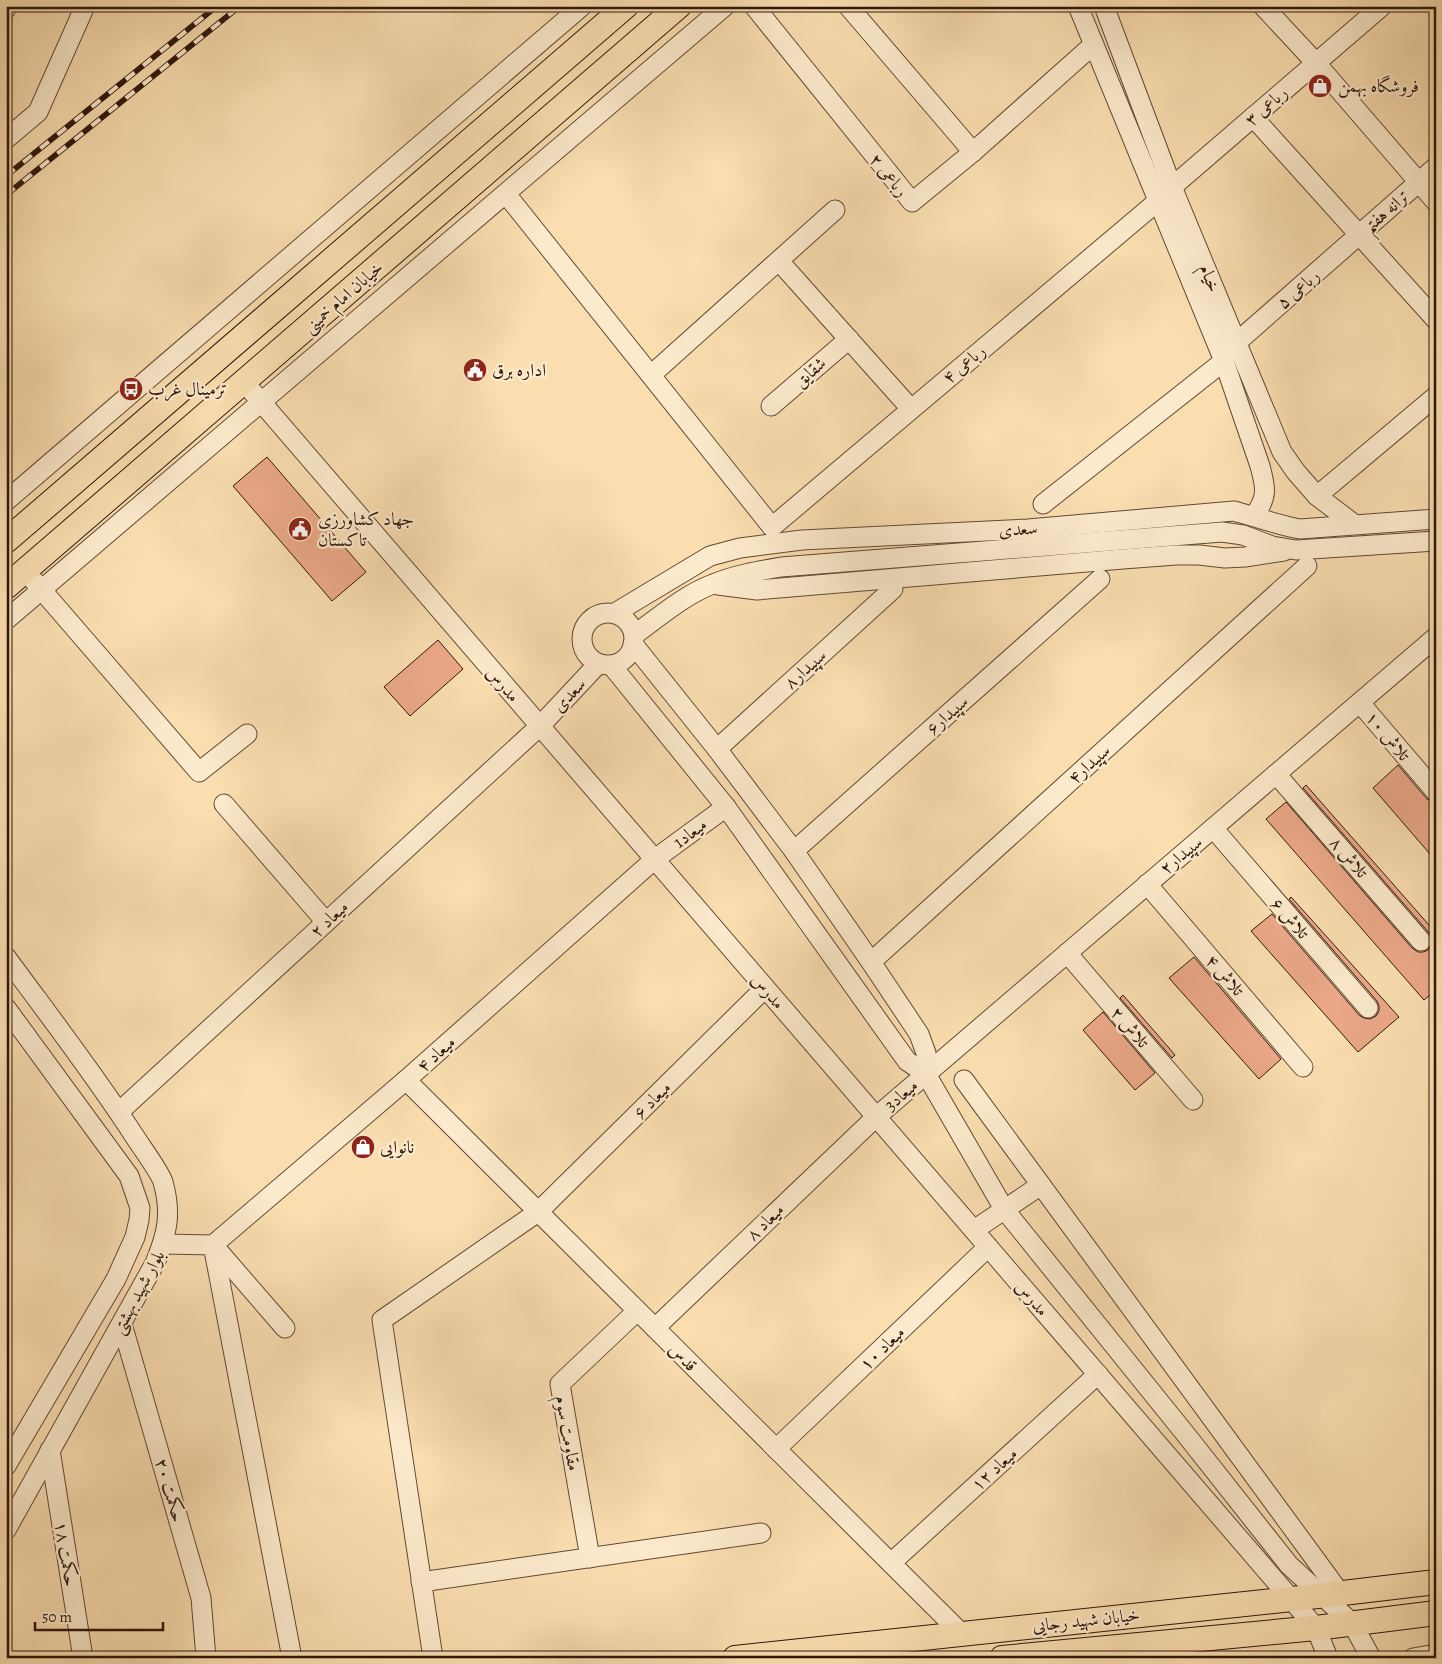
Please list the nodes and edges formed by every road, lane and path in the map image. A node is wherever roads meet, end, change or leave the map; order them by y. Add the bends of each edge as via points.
1 (85, 6) edge
2 (582, 6) edge
3 (626, 6) edge
4 (679, 6) edge
5 (725, 6) edge
6 (754, 6) edge
7 (848, 6) edge
8 (1078, 6) edge
9 (1104, 6) edge
10 (1263, 6) edge
11 (1382, 6) edge
12 (1093, 45) junction
13 (1316, 63) junction
14 (1253, 117) junction
15 (6, 139) edge
16 (973, 152) junction
17 (1436, 167) edge
18 (1418, 182) junction
19 (1172, 187) junction
20 (506, 194) junction
21 (1158, 201) junction
22 (1436, 202) edge
23 (835, 210) dead end
24 (1359, 235) junction
25 (779, 261) junction
26 (1436, 320) edge
27 (849, 339) junction
28 (1236, 343) junction
29 (220, 357) junction
30 (1224, 361) junction
31 (651, 376) junction
32 (244, 382) junction
33 (1436, 396) edge
34 (261, 403) junction
35 (772, 406) dead end
36 (911, 409) junction
37 (1281, 449) junction
38 (162, 453) junction
39 (1257, 456) junction
40 (1296, 472) junction
41 (179, 473) junction
42 (1265, 483) junction
43 (1317, 496) junction
44 (6, 501) edge
45 (1044, 504) dead end
46 (1254, 516) junction
47 (1436, 519) edge
48 (1354, 524) junction
49 (1436, 541) edge
50 (6, 542) edge
51 (1296, 550) junction
52 (1307, 566) dead end
53 (24, 571) junction
54 (1100, 578) dead end
55 (712, 584) junction
56 (6, 587) edge
57 (893, 589) dead end
58 (42, 590) junction
59 (615, 613) junction
60 (6, 620) edge
61 (1436, 637) edge
62 (634, 640) junction
63 (605, 665) junction
64 (1360, 702) junction
65 (540, 726) junction
66 (247, 734) dead end
67 (717, 749) junction
68 (1276, 774) junction
69 (1436, 792) edge
70 (224, 804) dead end
71 (726, 807) junction
72 (1213, 828) junction
73 (794, 851) junction
74 (655, 860) junction
75 (1147, 884) junction
76 (326, 922) junction
77 (1421, 941) dead end
78 (1067, 953) junction
79 (6, 957) edge
80 (871, 962) junction
81 (765, 988) junction
82 (6, 1008) edge
83 (1368, 1008) dead end
84 (1303, 1066) dead end
85 (926, 1074) junction
86 (406, 1080) junction
87 (964, 1080) dead end
88 (1193, 1100) dead end
89 (119, 1112) junction
90 (876, 1117) junction
91 (1041, 1185) junction
92 (1004, 1210) junction
93 (538, 1212) junction
94 (974, 1230) junction
95 (164, 1244) junction
96 (213, 1245) junction
97 (988, 1246) junction
98 (637, 1311) junction
99 (122, 1324) junction
100 (285, 1328) dead end
101 (654, 1328) junction
102 (1098, 1374) junction
103 (1231, 1444) junction
104 (50, 1450) junction
105 (776, 1450) junction
106 (1208, 1463) junction
107 (6, 1466) edge
108 (1189, 1479) junction
109 (6, 1530) edge
110 (761, 1533) dead end
111 (590, 1558) junction
112 (890, 1563) junction
113 (421, 1582) junction
114 (1436, 1582) edge
115 (1331, 1594) junction
116 (1292, 1599) junction
117 (1436, 1613) edge
118 (1352, 1623) junction
119 (1316, 1628) junction
120 (961, 1633) junction
121 (1094, 1653) edge
122 (1436, 1654) edge
123 (83, 1658) edge
124 (206, 1658) edge
125 (292, 1658) edge
126 (433, 1658) edge
127 (735, 1658) edge
128 (1002, 1658) edge
129 (1328, 1658) edge
130 (1371, 1658) edge
131 (1413, 1658) edge

1 - 15 street via 38,112
2 - 44 street
3 - 29 main road, خیابان امام خمینی
4 - 32 main road, خیابان امام خمینی
5 - 20 street
6 - 16 street, رباعی ۲ via 912,202
7 - 16 street
8 - 12 street, خیام
9 - 19 street, خیام
10 - 13 street
11 - 13 street, رباعی ۳
12 - 16 street, رباعی ۲
12 - 21 street, خیام
13 - 14 street, رباعی ۳
13 - 18 street
14 - 19 street, رباعی ۳
14 - 24 street
17 - 18 street, ترانه هفتم
18 - 22 street
18 - 24 street, ترانه هفتم
19 - 28 street, خیام
20 - 31 street
20 - 34 street
21 - 30 street, خیام
21 - 36 street, رباعی ۴
23 - 25 street
24 - 26 street
24 - 28 street, رباعی ۵
25 - 27 street
25 - 31 street
27 - 35 street, شقایق
27 - 36 street
28 - 37 street, خیام
29 - 32 main road
29 - 50 main road, خیابان امام خمینی
30 - 39 street, خیام
30 - 45 street
31 - 36 street, رباعی ۴ via 772,527
32 - 34 street, مدرس
32 - 38 main road, خیابان امام خمینی
33 - 43 street
34 - 41 street
34 - 65 street, مدرس
37 - 39 street via 1271,457
37 - 40 street, خیام
38 - 41 street
38 - 53 main road, خیابان امام خمینی
39 - 42 street, خیام
40 - 42 street via 1279,473
40 - 43 street, خیام
41 - 58 street
42 - 46 street, خیام via 1265,495
43 - 48 street, خیام
46 - 48 street, سعدی via 1300,529
46 - 59 street, سعدی via 1234,511 1028,529 802,540 756,546 710,556
47 - 48 street, سعدی
49 - 51 street, سعدی
51 - 55 street, سعدی via 1225,558 1176,555 757,590
51 - 55 street, سعدی via 1222,532 781,567
52 - 80 street, سپیدار۴
53 - 56 main road, خیابان امام خمینی
53 - 58 street
54 - 73 street, سپیدار۶
55 - 62 street, سعدی via 683,600
57 - 67 street, سپیدار۸
58 - 60 street
58 - 66 street via 199,772
59 - 62 street via 628,622
59 - 63 street via 598,614 586,624 580,639 585,654
61 - 64 street, سپیدار۲
62 - 63 street via 633,649 624,660
62 - 67 street
63 - 65 street, سعدی
63 - 71 street
64 - 68 street, سپیدار۲
64 - 69 street, تلاش ۱۰
65 - 74 street, مدرس
65 - 76 street, میعاد ۲
67 - 73 street
68 - 72 street, سپیدار۲
68 - 77 street, تلاش ۸
70 - 76 street
71 - 74 street, میعاد1
71 - 85 street via 907,1061
72 - 75 street, سپیدار۲
72 - 83 street, تلاش ۶
73 - 80 street
74 - 81 street, مدرس
74 - 86 street, میعاد ۴
75 - 78 street, سپیدار۲
75 - 84 street, تلاش ۴
76 - 89 street, میعاد ۲
78 - 85 street, سپیدار۲
78 - 88 street, تلاش ۲
79 - 89 street, بلوار شهید بهشتی
80 - 85 street via 919,1034 926,1053
81 - 90 street, مدرس
81 - 93 street, میعاد ۶
82 - 107 street, بلوار شهید بهشتی via 129,1176 140,1208 135,1237 116,1280
85 - 90 street, میعاد3
85 - 92 street, مدرس
86 - 93 street, قدس
86 - 96 street, میعاد ۴
87 - 91 street
89 - 95 street, بلوار شهید بهشتی via 163,1181 168,1210
90 - 94 street, مدرس
90 - 101 street, میعاد ۸
91 - 92 street
91 - 103 street
92 - 94 street
92 - 106 street, مدرس
93 - 98 street, قدس
93 - 113 street, میعاد ۶ via 382,1320
94 - 97 street, مدرس
95 - 96 street
95 - 99 street, بلوار شهید بهشتی
96 - 100 street
96 - 125 street
97 - 102 street, مدرس
97 - 105 street, میعاد ۱۰
98 - 101 street, قدس
98 - 111 street, مقاومت سوم via 560,1384
99 - 104 street, بلوار شهید بهشتی
99 - 124 street, حکمت ۲۰ via 201,1598
101 - 105 street, قدس
102 - 108 street, مدرس
102 - 112 street, میعاد ۱۲
103 - 106 street
103 - 115 street
104 - 109 street, بلوار شهید بهشتی
104 - 123 street, حکمت ۱۸
105 - 112 street, قدس
106 - 108 street
106 - 115 street, مدرس via 1289,1566 1304,1581
108 - 116 street, مدرس
110 - 111 street
111 - 113 street
112 - 120 street, قدس
113 - 126 street
114 - 115 main road, خیابان شهید رجایی
115 - 116 main road, خیابان شهید رجایی
115 - 118 street
116 - 119 street, مدرس
116 - 120 main road, خیابان شهید رجایی
117 - 118 main road, خیابان شهید رجایی
118 - 119 main road, خیابان شهید رجایی
118 - 130 street
119 - 121 main road, خیابان شهید رجایی
119 - 129 street, مدرس
120 - 127 main road, خیابان شهید رجایی
121 - 128 main road, خیابان شهید رجایی
122 - 131 street

